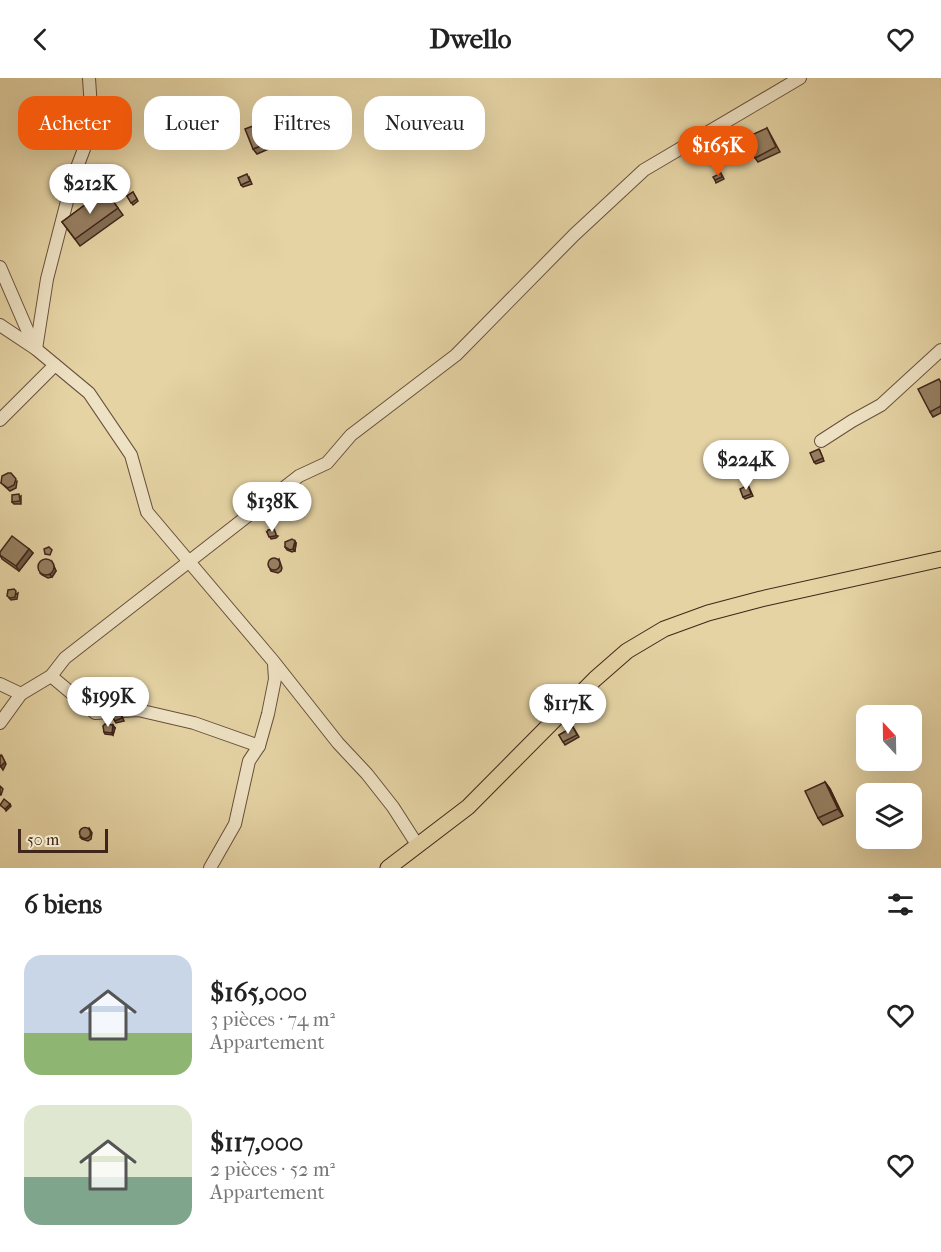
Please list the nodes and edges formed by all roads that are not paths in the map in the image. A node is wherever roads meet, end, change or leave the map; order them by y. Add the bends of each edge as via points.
1 (89, 78) edge
2 (800, 78) edge
3 (0, 267) edge
4 (0, 325) edge
5 (36, 349) junction
6 (941, 350) edge
7 (55, 364) junction
8 (0, 420) edge
9 (821, 441) dead end
10 (941, 559) edge
11 (188, 562) junction
12 (274, 662) junction
13 (51, 676) junction
14 (0, 684) edge
15 (21, 694) junction
16 (0, 723) edge
17 (259, 746) junction
18 (417, 846) junction
19 (210, 868) edge
20 (388, 868) edge

1 - 5 street via 91,110 87,141 73,178 47,279
2 - 11 street via 644,170 456,355 351,435 327,463 299,476
3 - 5 street
4 - 5 street
5 - 7 street
6 - 9 street via 881,405
7 - 8 street
7 - 11 street via 89,393 131,455 147,512
10 - 18 main road via 760,598 664,629 627,651 595,679 468,807
11 - 12 street
11 - 13 street via 65,658
12 - 17 street via 275,679
12 - 18 street via 380,790
13 - 15 street
13 - 17 street via 95,713 138,710 194,723
14 - 15 street
15 - 16 street
17 - 19 street via 249,761 235,824
18 - 20 main road

